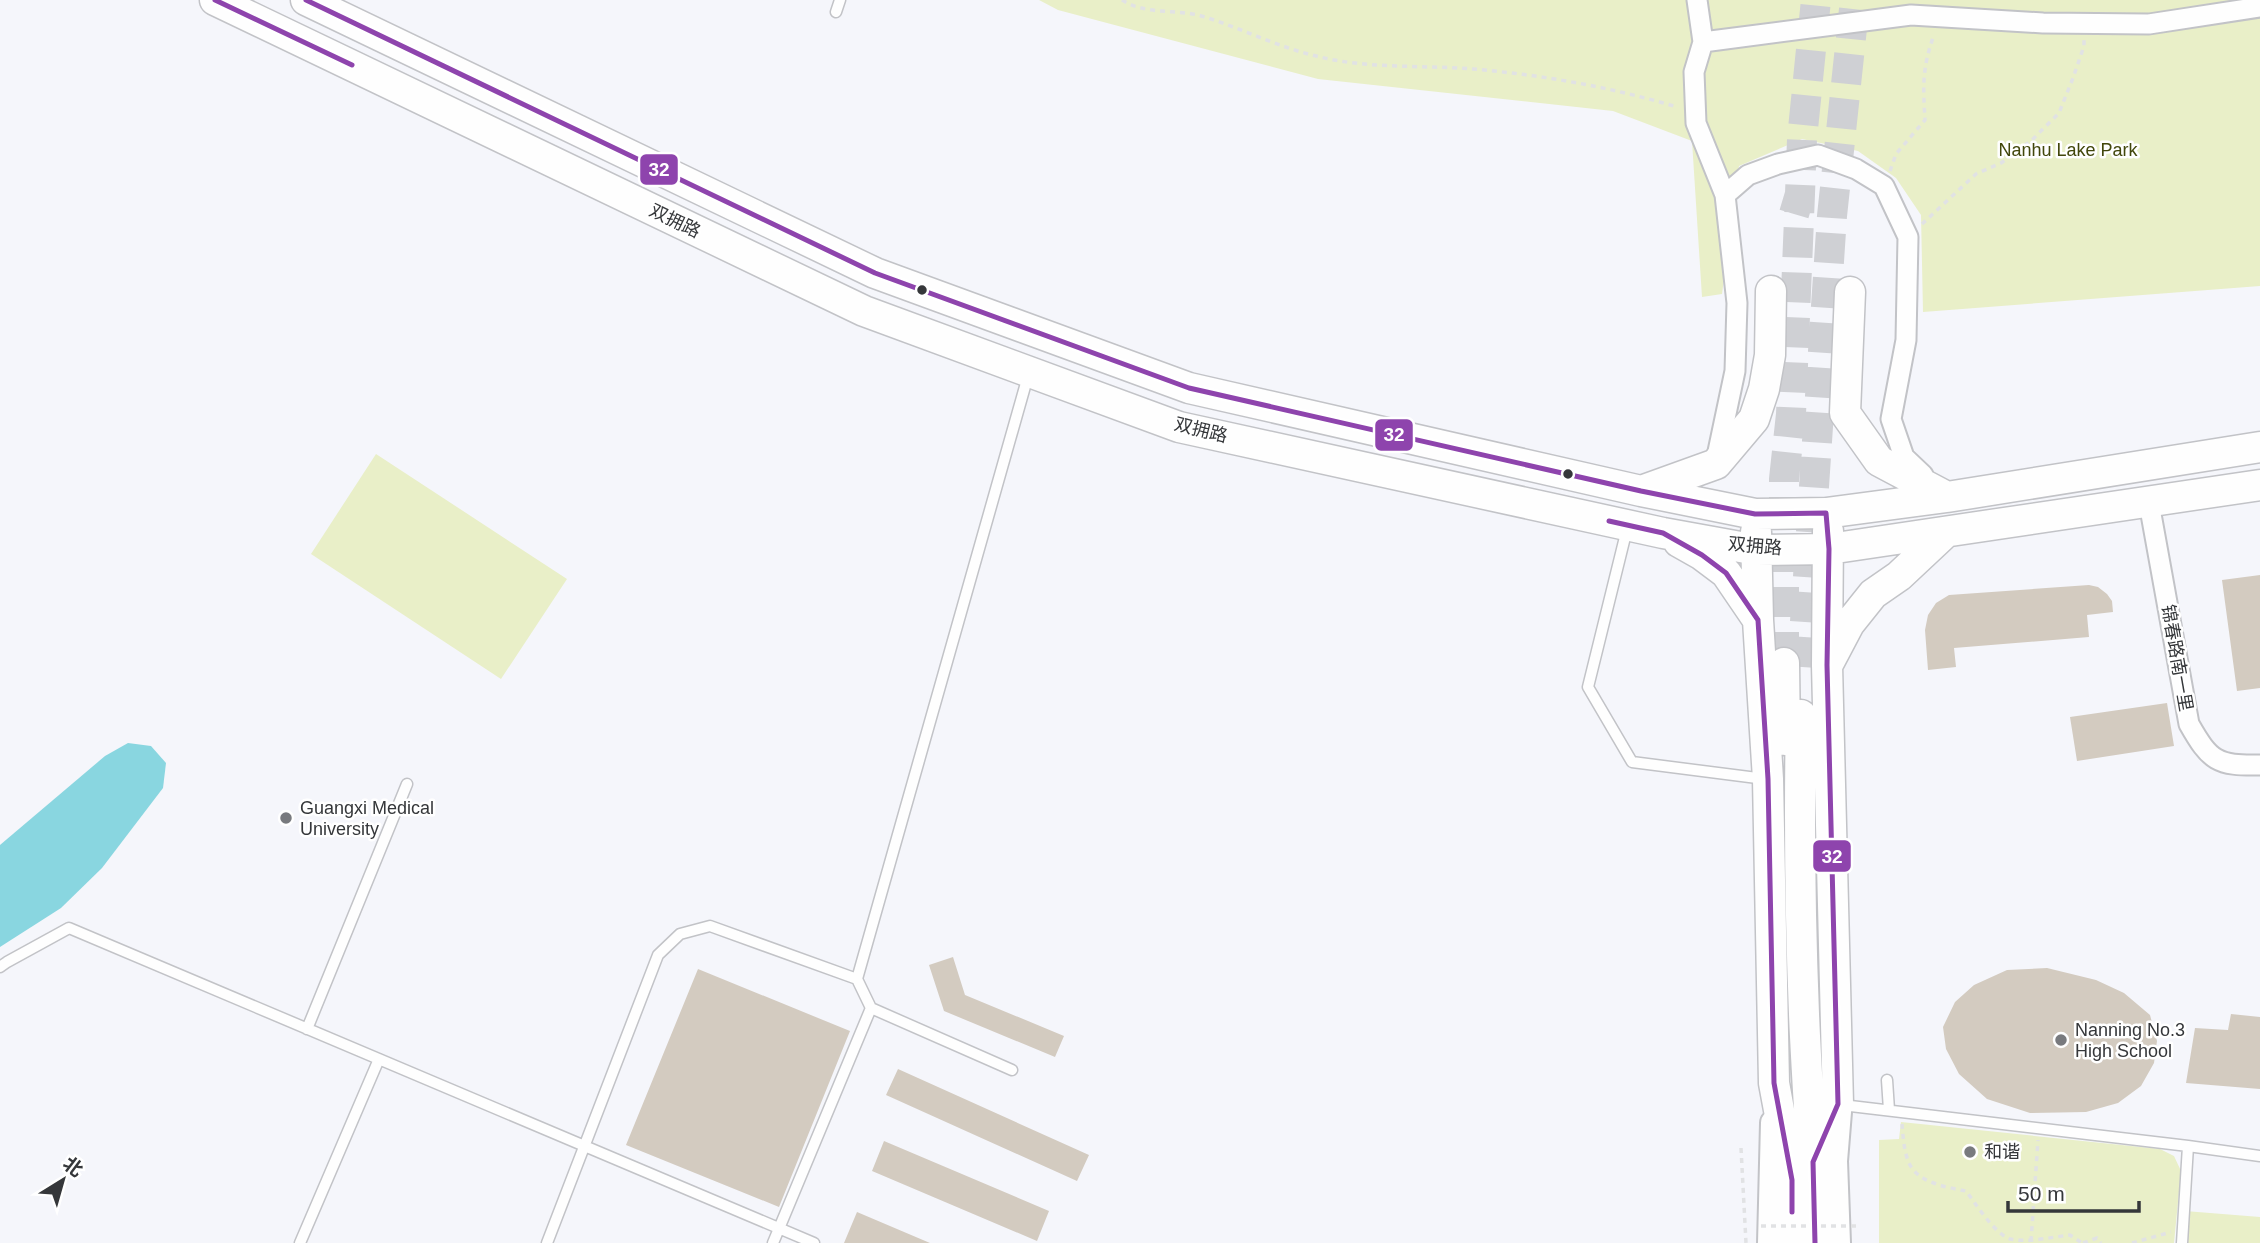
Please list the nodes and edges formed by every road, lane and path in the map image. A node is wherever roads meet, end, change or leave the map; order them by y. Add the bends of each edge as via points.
1 (215, 0) edge
2 (306, 0) edge
3 (840, 0) edge
4 (1698, 0) edge
5 (1125, 1) edge
6 (2260, 7) edge
7 (1883, 9) edge
8 (836, 12) dead end
9 (1941, 16) junction
10 (2083, 23) junction
11 (1703, 42) junction
12 (1695, 112) junction
13 (1884, 186) junction
14 (1725, 195) junction
15 (1908, 237) junction
16 (1771, 291) dead end
17 (1850, 292) dead end
18 (1029, 372) junction
19 (2260, 447) edge
20 (1716, 464) junction
21 (2260, 485) edge
22 (1642, 491) junction
23 (1947, 497) junction
24 (2149, 503) junction
25 (1826, 513) junction
26 (1755, 514) junction
27 (1628, 525) junction
28 (1946, 532) junction
29 (1663, 533) junction
30 (1829, 548) junction
31 (1757, 550) junction
32 (1758, 620) junction
33 (1804, 665) junction
34 (2260, 765) edge
35 (1768, 779) junction
36 (407, 784) dead end
37 (0, 967) edge
38 (857, 979) junction
39 (871, 1008) junction
40 (307, 1029) junction
41 (379, 1059) junction
42 (1012, 1070) dead end
43 (1886, 1080) dead end
44 (1774, 1083) junction
45 (1838, 1104) junction
46 (1894, 1110) junction
47 (2039, 1128) junction
48 (585, 1146) junction
49 (2188, 1146) junction
50 (1741, 1148) dead end
51 (2260, 1156) edge
52 (1803, 1171) junction
53 (779, 1228) junction
54 (2183, 1229) junction
55 (1766, 1234) edge
56 (1846, 1234) edge
57 (2031, 1242) edge
58 (300, 1243) edge
59 (547, 1243) edge
60 (773, 1243) edge
61 (814, 1243) edge
62 (1746, 1243) edge
63 (1791, 1243) edge
64 (1815, 1243) edge
65 (2083, 1243) edge
66 (2101, 1243) edge
67 (2132, 1243) edge
68 (2182, 1243) edge

1 - 18 main road, 双拥路 via 864,311
2 - 22 main road, 双拥路 via 875,273 1189,388
3 - 8 lane
4 - 11 street
5 - 12 path via 1158,12 1202,15 1320,57 1551,78
6 - 10 street via 2149,24
7 - 9 street
7 - 11 street
9 - 10 street
9 - 13 path via 1923,77 1925,121 1896,153
10 - 15 path via 2084,46 2059,113 2001,163 1976,174
11 - 12 street via 1694,72
12 - 14 street
13 - 14 street via 1818,155 1748,175
13 - 15 street
14 - 20 street via 1737,303 1735,371
15 - 23 street via 1906,340 1891,419 1903,457
16 - 20 main road via 1770,355 1754,419
17 - 23 main road via 1845,413 1879,461
18 - 27 main road, 双拥路 via 1179,427
18 - 38 lane
19 - 23 main road, 双拥路
20 - 22 main road
21 - 24 main road, 双拥路
22 - 26 main road, 双拥路
23 - 25 main road, 双拥路
24 - 28 main road, 双拥路
24 - 34 street, 锦春路南一里 via 2189,724 2201,746 2217,761
25 - 26 main road, 双拥路
25 - 30 main road
26 - 31 main road
27 - 29 main road, 双拥路
27 - 35 lane via 1588,687 1632,762
28 - 30 main road, 双拥路
28 - 33 main road via 1873,594 1849,624
29 - 31 main road, 双拥路
29 - 32 main road via 1726,573
30 - 31 main road, 双拥路
30 - 33 main road
31 - 32 main road
32 - 35 main road
33 - 45 main road
33 - 52 main road
35 - 44 main road
36 - 40 lane
37 - 40 lane via 69,928
38 - 39 lane
38 - 48 lane via 710,926 680,934 658,955
39 - 42 lane
39 - 53 lane
40 - 41 lane
41 - 48 lane
41 - 58 lane
43 - 46 lane
44 - 52 main road
44 - 55 street
45 - 46 lane
45 - 52 main road
45 - 56 street via 1834,1161
46 - 47 lane
46 - 57 path via 1909,1163 1919,1176 1966,1191 1986,1219 2009,1239
47 - 49 lane
47 - 57 path
48 - 53 lane
48 - 59 lane
49 - 51 lane
49 - 54 lane
50 - 62 path
52 - 63 main road
52 - 64 main road
53 - 60 lane
53 - 61 lane
54 - 67 path
54 - 68 lane
55 - 56 path, bridge
57 - 65 path via 2070,1235
65 - 66 path via 2097,1238

